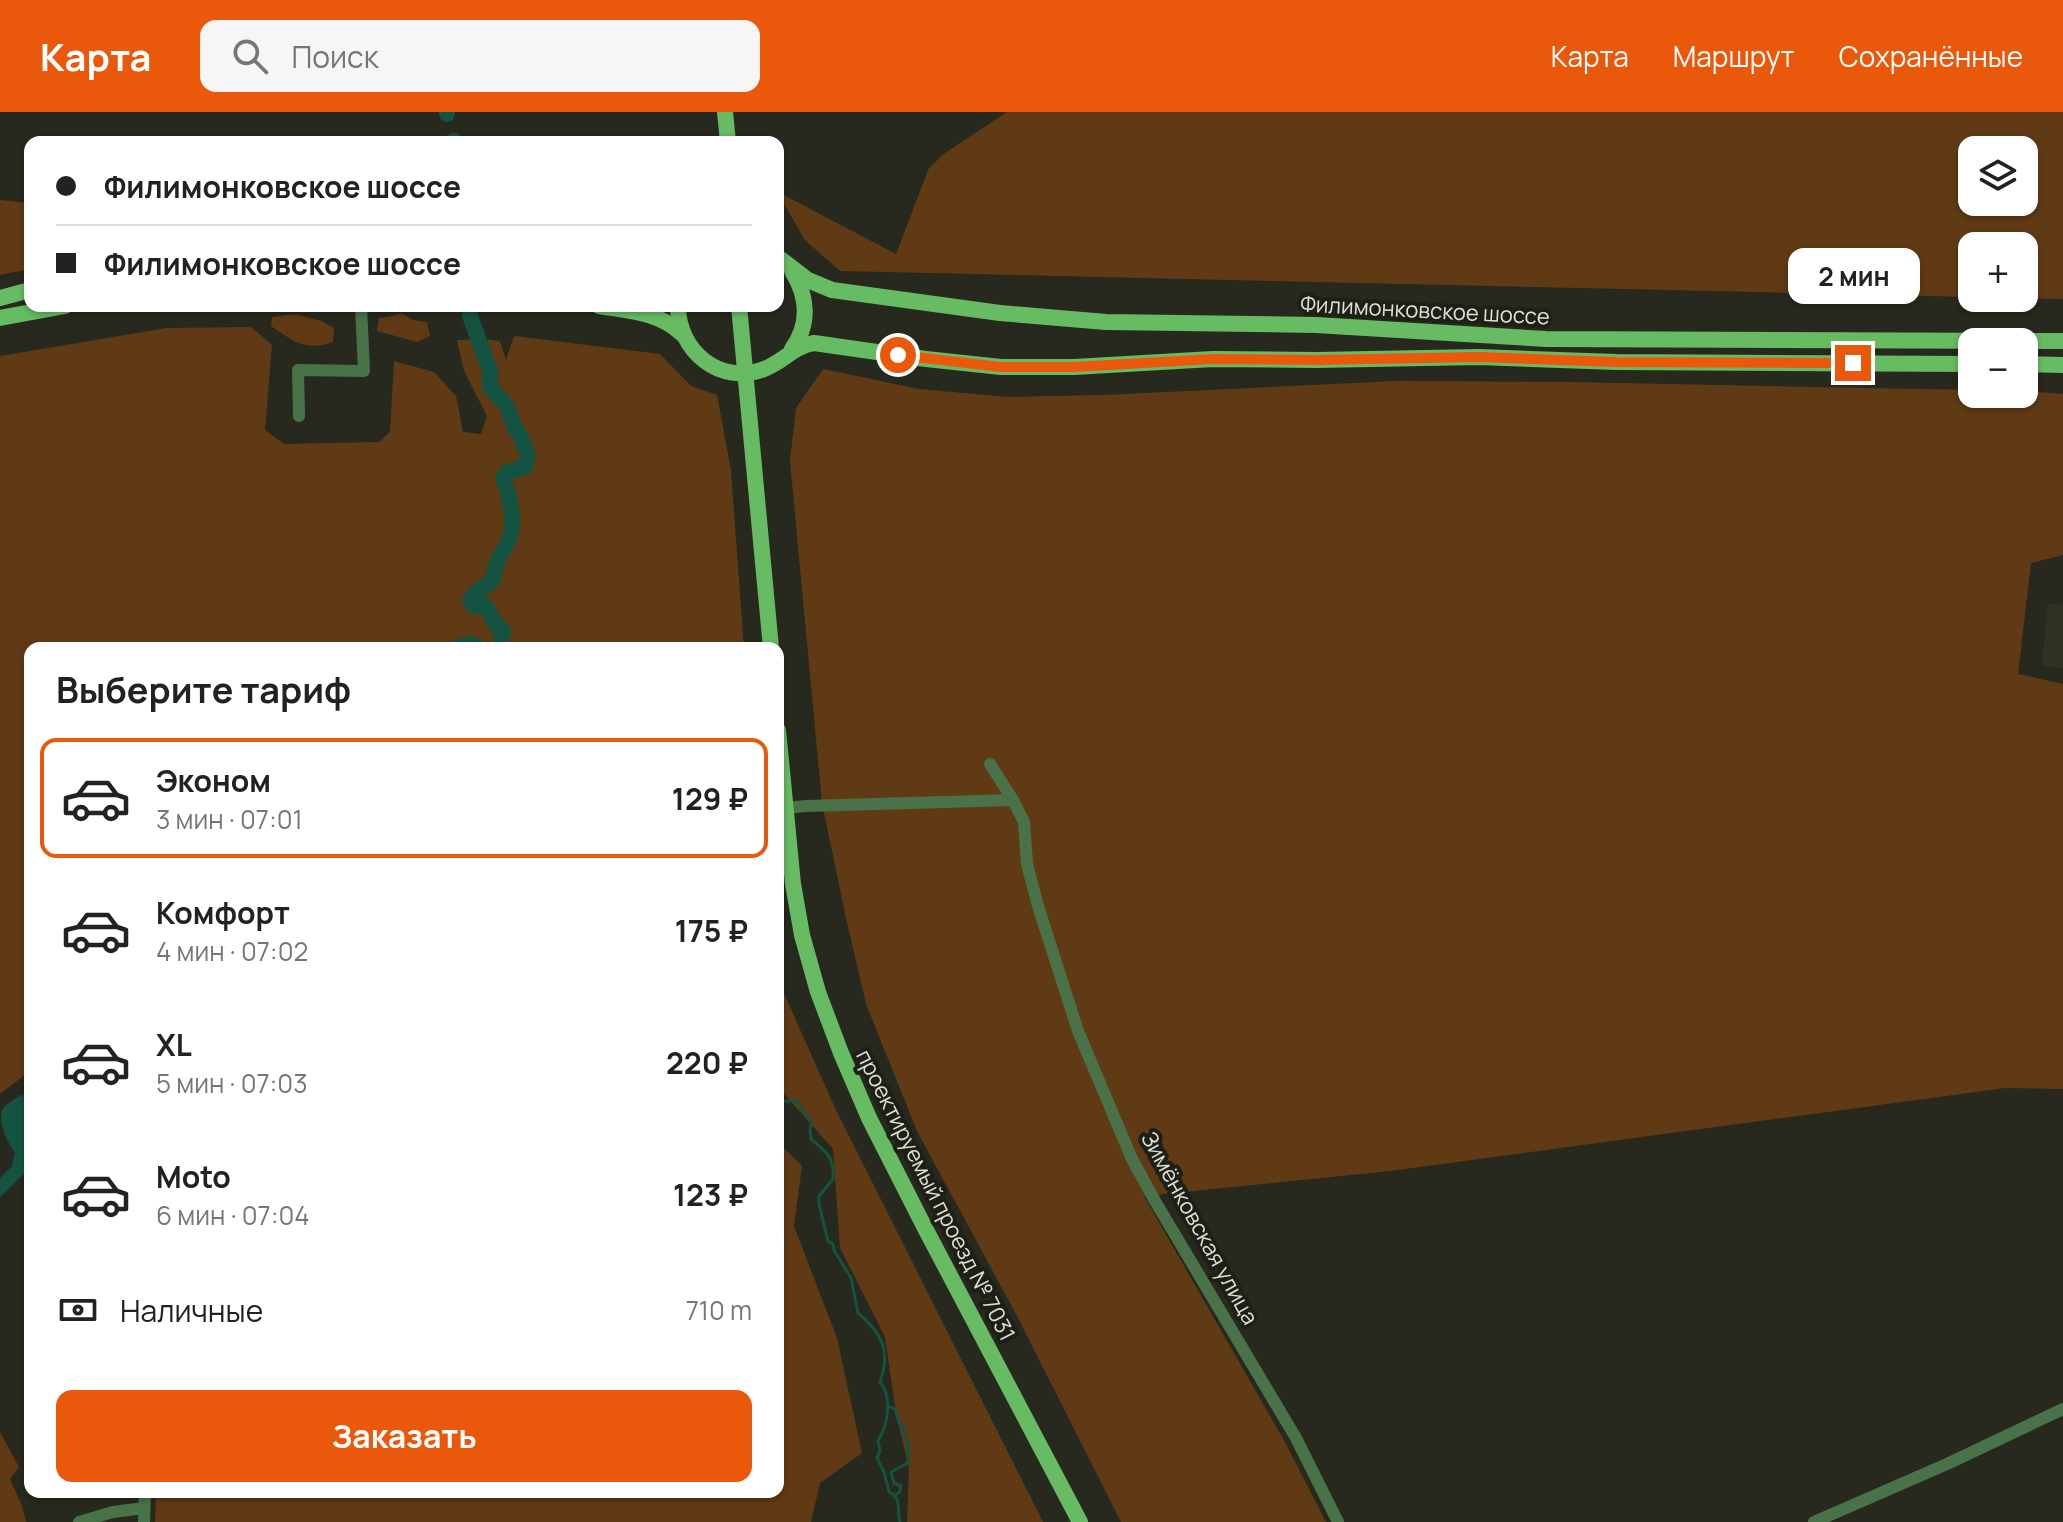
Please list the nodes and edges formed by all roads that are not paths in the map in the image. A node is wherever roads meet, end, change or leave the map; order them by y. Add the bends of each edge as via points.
1 (725, 112) edge
2 (727, 136) edge
3 (784, 263) edge
4 (791, 269) junction
5 (24, 292) edge
6 (0, 298) edge
7 (32, 312) edge
8 (361, 312) edge
9 (632, 312) edge
10 (678, 312) edge
11 (740, 312) edge
12 (0, 318) edge
13 (682, 334) junction
14 (2063, 341) edge
15 (788, 354) junction
16 (1958, 364) edge
17 (2038, 364) edge
18 (2063, 365) edge
19 (746, 374) junction
20 (299, 416) dead end
21 (770, 642) edge
22 (990, 764) dead end
23 (784, 797) edge
24 (1013, 800) junction
25 (785, 808) junction
26 (2063, 1409) edge
27 (144, 1515) edge
28 (79, 1522) edge
29 (1080, 1522) edge
30 (1338, 1522) edge
31 (1814, 1522) edge

1 - 2 main road
3 - 4 main road, Филимонковское шоссе
4 - 14 main road, Филимонковское шоссе via 832,290 1106,322 1316,325 1546,339
4 - 15 main road, Филимонковское шоссе via 804,294 806,312
5 - 6 main road
7 - 12 main road
8 - 20 street via 364,371 298,370
9 - 13 main road via 659,317
10 - 13 main road
11 - 19 main road
13 - 19 main road via 704,361
15 - 16 main road, Филимонковское шоссе via 814,343 1001,367 1479,357
15 - 19 main road, Филимонковское шоссе via 768,368
17 - 18 main road
19 - 21 main road
22 - 24 street, Зимёнковская улица
23 - 25 main road, проектируемый проезд № 7031
24 - 25 street
24 - 30 street, Зимёнковская улица via 1024,822 1038,906 1078,1031 1132,1159 1296,1438
25 - 29 main road, проектируемый проезд № 7031 via 802,935 841,1053 926,1230
26 - 31 street
27 - 28 street via 113,1512

